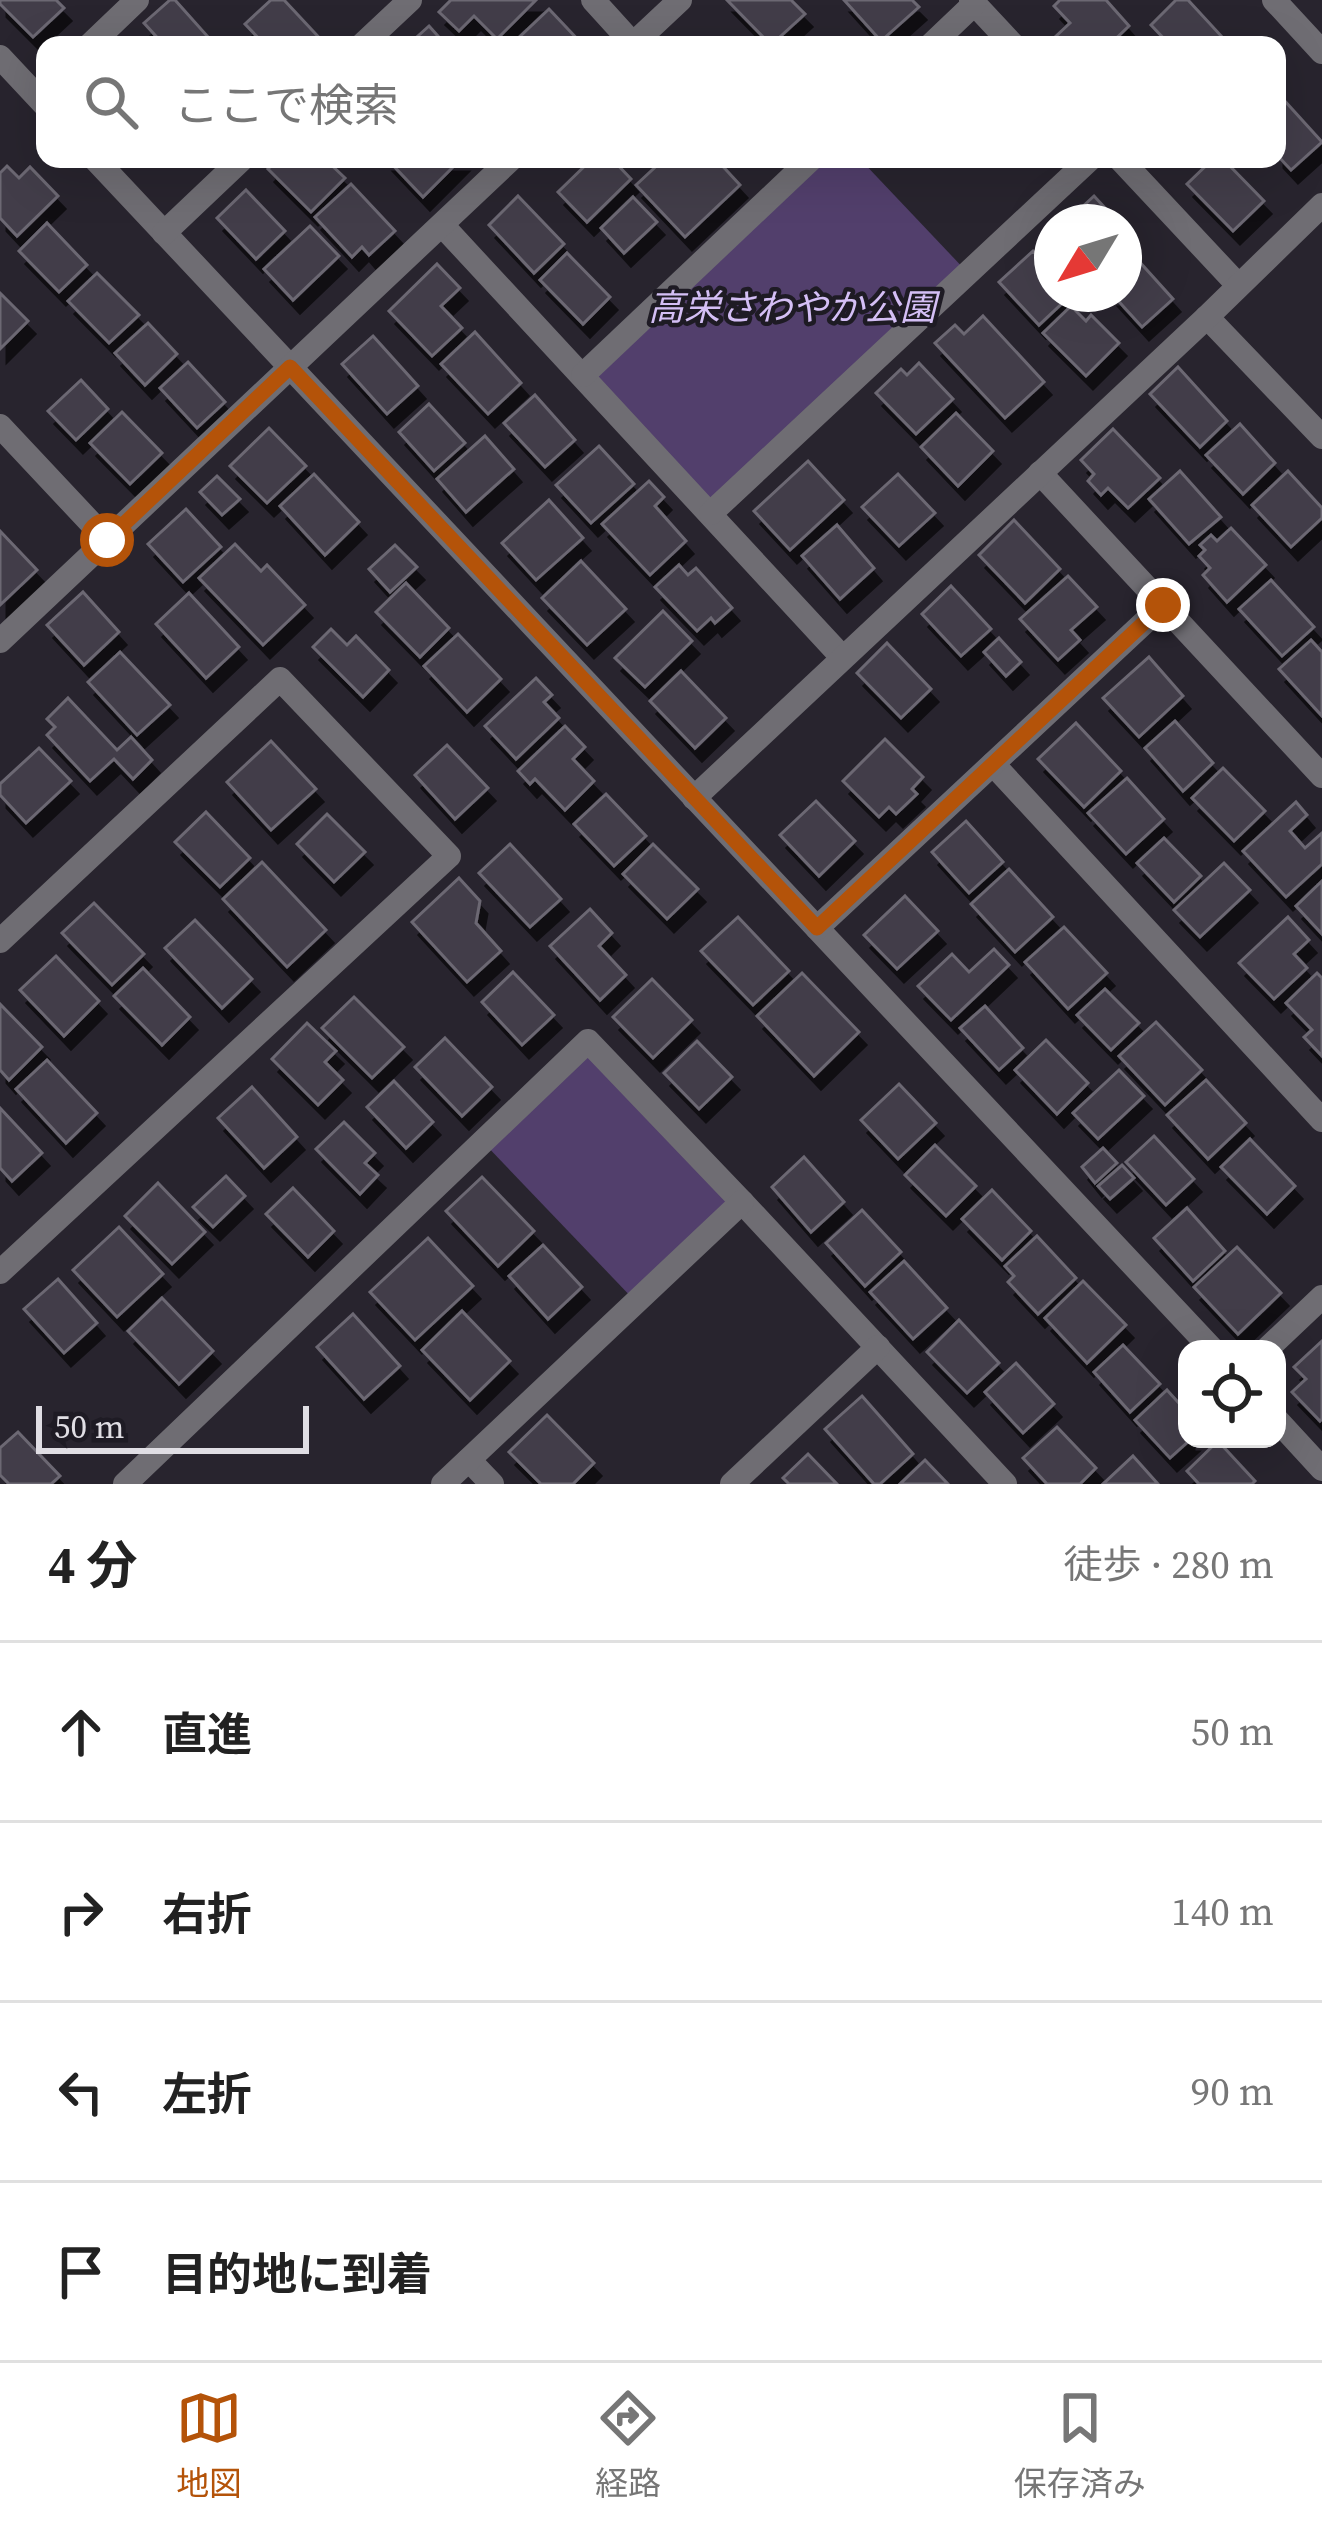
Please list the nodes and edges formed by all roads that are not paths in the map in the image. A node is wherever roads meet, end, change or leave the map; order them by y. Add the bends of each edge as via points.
1 (137, 0) edge
2 (410, 0) edge
3 (593, 0) edge
4 (680, 0) edge
5 (1274, 0) edge
6 (973, 2) edge
7 (99, 36) edge
8 (372, 36) edge
9 (625, 36) edge
10 (642, 36) edge
11 (940, 36) edge
12 (1005, 36) edge
13 (1322, 52) edge
14 (0, 57) edge
15 (36, 91) edge
16 (103, 168) edge
17 (233, 168) edge
18 (502, 168) edge
19 (802, 168) edge
20 (1080, 168) edge
21 (1128, 168) edge
22 (1320, 210) edge
23 (442, 225) junction
24 (164, 233) junction
25 (1238, 285) junction
26 (1207, 317) junction
27 (290, 367) junction
28 (583, 375) junction
29 (0, 426) edge
30 (1322, 437) edge
31 (1040, 473) junction
32 (711, 513) junction
33 (107, 540) junction
34 (1163, 605) junction
35 (0, 641) edge
36 (842, 657) junction
37 (993, 764) junction
38 (1322, 776) edge
39 (694, 798) junction
40 (817, 928) junction
41 (0, 941) edge
42 (1322, 1120) edge
43 (742, 1202) junction
44 (0, 1271) edge
45 (1322, 1297) edge
46 (1204, 1340) edge
47 (1277, 1340) edge
48 (878, 1347) junction
49 (1286, 1430) edge
50 (469, 1460) junction
51 (1322, 1469) edge
52 (124, 1484) edge
53 (443, 1484) edge
54 (492, 1484) edge
55 (732, 1484) edge
56 (1005, 1484) edge

1 - 7 street
2 - 8 street
3 - 9 street
4 - 10 street
5 - 13 street
6 - 11 street
6 - 12 street
14 - 15 street
16 - 24 street
17 - 24 street
18 - 23 street
19 - 28 street
20 - 32 street
21 - 25 street
22 - 25 street
23 - 27 street
23 - 28 street
24 - 27 street
25 - 26 street
26 - 30 street
26 - 31 street
27 - 33 street
27 - 39 street
28 - 32 street
29 - 33 street
31 - 34 street
31 - 36 street
32 - 36 street
33 - 35 street
34 - 37 street
34 - 38 street
36 - 39 street
37 - 40 street
37 - 42 street
39 - 40 street
40 - 46 street
41 - 44 street via 280,679 449,856
43 - 48 street
43 - 50 street
43 - 52 street via 588,1041
45 - 47 street
48 - 55 street
48 - 56 street
49 - 51 street
50 - 53 street
50 - 54 street

